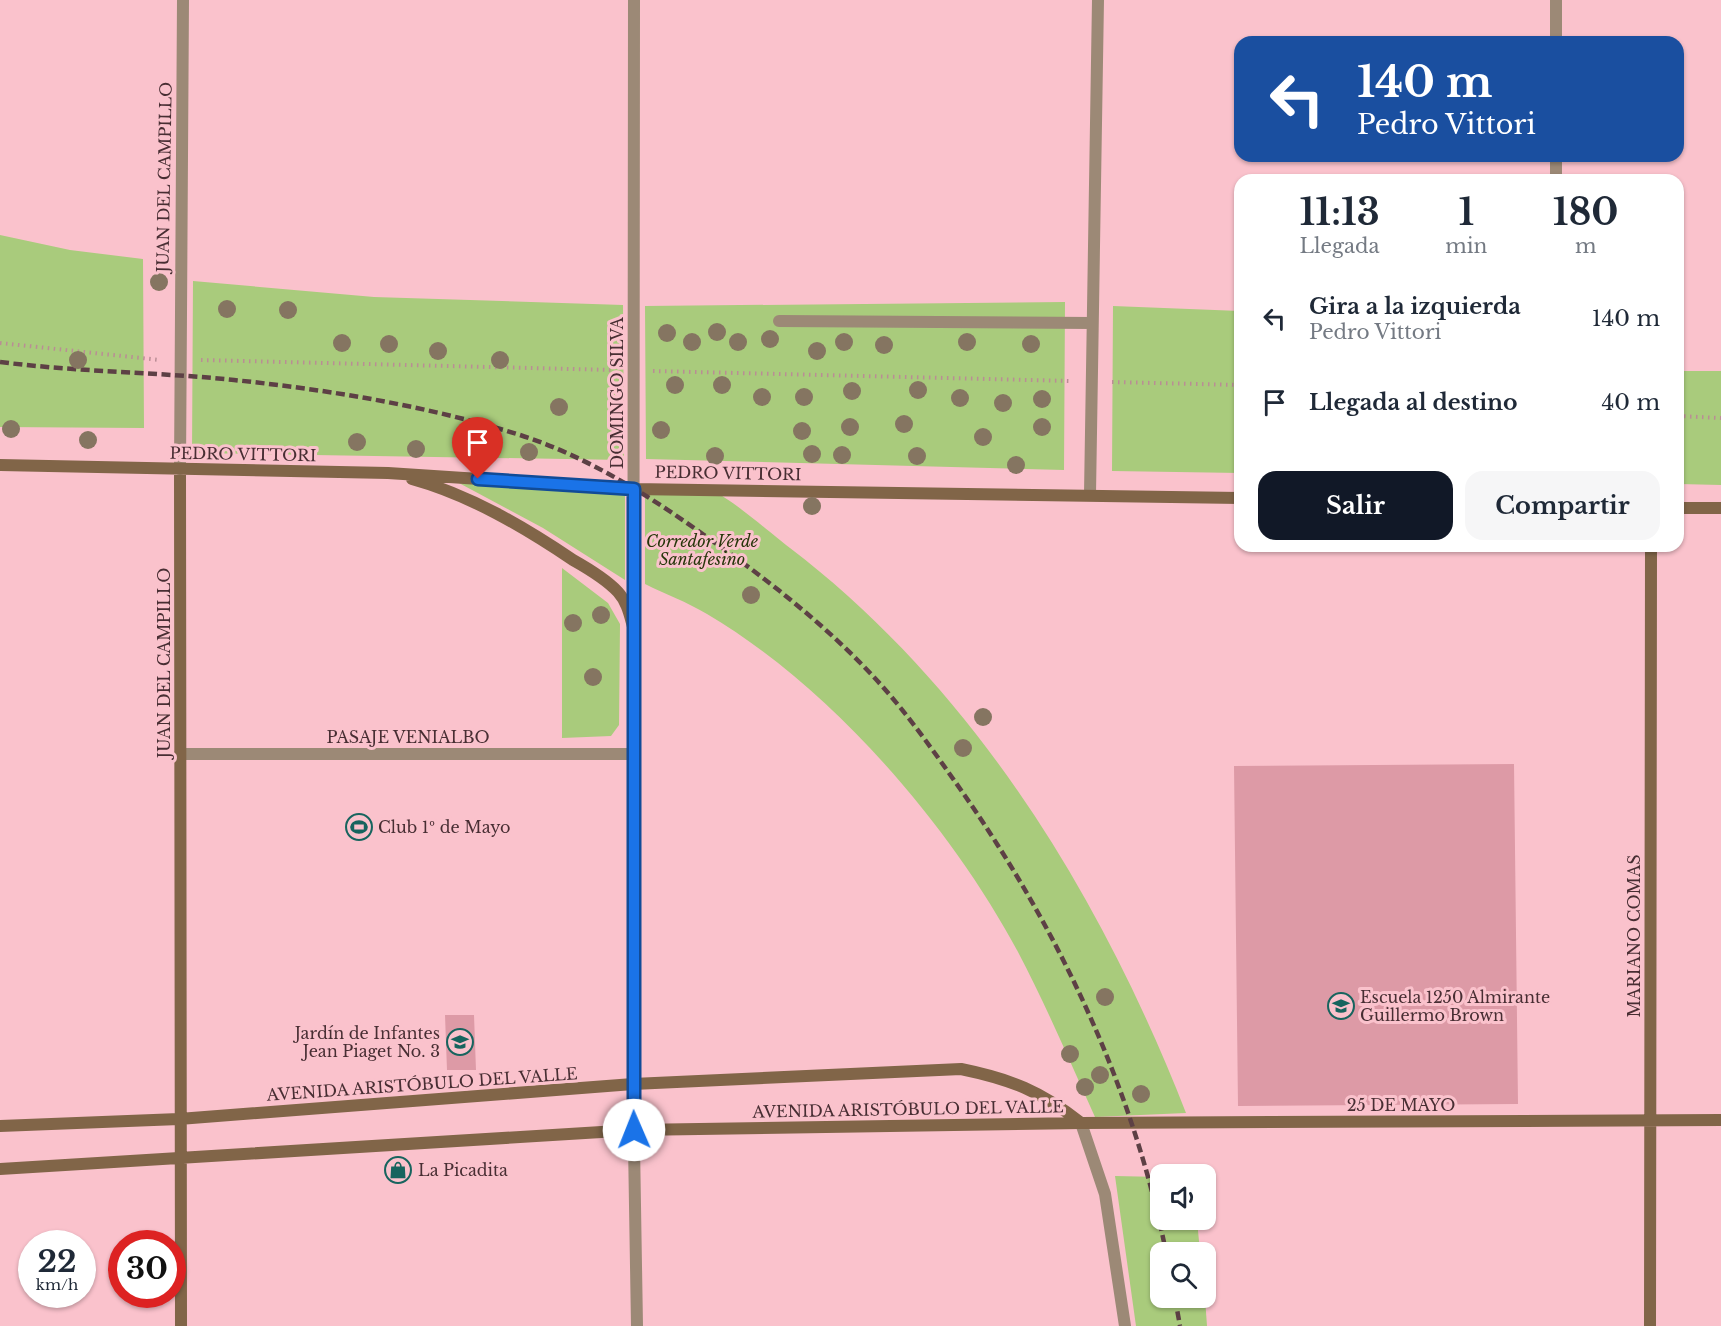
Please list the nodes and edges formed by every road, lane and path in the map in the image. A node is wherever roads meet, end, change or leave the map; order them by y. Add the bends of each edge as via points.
1 (183, 0) edge
2 (634, 0) edge
3 (1098, 0) edge
4 (1556, 0) edge
5 (1556, 36) edge
6 (779, 321) dead end
7 (1092, 323) junction
8 (1684, 416) edge
9 (1721, 418) edge
10 (0, 465) edge
11 (180, 469) junction
12 (388, 473) junction
13 (634, 489) junction
14 (1090, 494) junction
15 (1234, 498) edge
16 (1684, 508) edge
17 (1721, 508) edge
18 (1651, 552) edge
19 (634, 630) junction
20 (180, 754) junction
21 (635, 754) junction
22 (633, 1084) junction
23 (179, 1119) junction
24 (1651, 1120) junction
25 (1721, 1120) edge
26 (1082, 1123) junction
27 (0, 1126) edge
28 (634, 1130) junction
29 (180, 1158) junction
30 (0, 1169) edge
31 (182, 1326) edge
32 (637, 1326) edge
33 (1125, 1326) edge
34 (1650, 1326) edge

1 - 11 street, JUAN DEL CAMPILLO
2 - 13 street, DOMINGO SILVA
3 - 7 street
4 - 5 street
6 - 7 street
7 - 14 street
8 - 9 path
10 - 11 street, PEDRO VITTORI
11 - 12 street, PEDRO VITTORI
11 - 20 street, JUAN DEL CAMPILLO
12 - 13 street, PEDRO VITTORI
12 - 19 street via 465,499 560,551 620,593
13 - 14 street, PEDRO VITTORI
13 - 19 street, DOMINGO SILVA
14 - 15 street, PEDRO VITTORI
16 - 17 street
18 - 24 street, MARIANO COMAS
19 - 21 street, DOMINGO SILVA
20 - 21 street, PASAJE VENIALBO
20 - 23 street, JUAN DEL CAMPILLO
21 - 22 street, DOMINGO SILVA
22 - 23 street, AVENIDA ARISTÓBULO DEL VALLE
22 - 26 street, AVENIDA ARISTÓBULO DEL VALLE via 961,1069 1004,1078 1035,1092
22 - 28 street, DOMINGO SILVA
23 - 27 street, AVENIDA ARISTÓBULO DEL VALLE
23 - 29 street, JUAN DEL CAMPILLO
24 - 25 street, 25 DE MAYO
24 - 26 street, 25 DE MAYO
24 - 34 street, MARIANO COMAS
26 - 28 street, AVENIDA ARISTÓBULO DEL VALLE
26 - 33 street via 1105,1194
28 - 29 street, AVENIDA ARISTÓBULO DEL VALLE
28 - 32 street, DOMINGO SILVA
29 - 30 street, AVENIDA ARISTÓBULO DEL VALLE
29 - 31 street, JUAN DEL CAMPILLO

